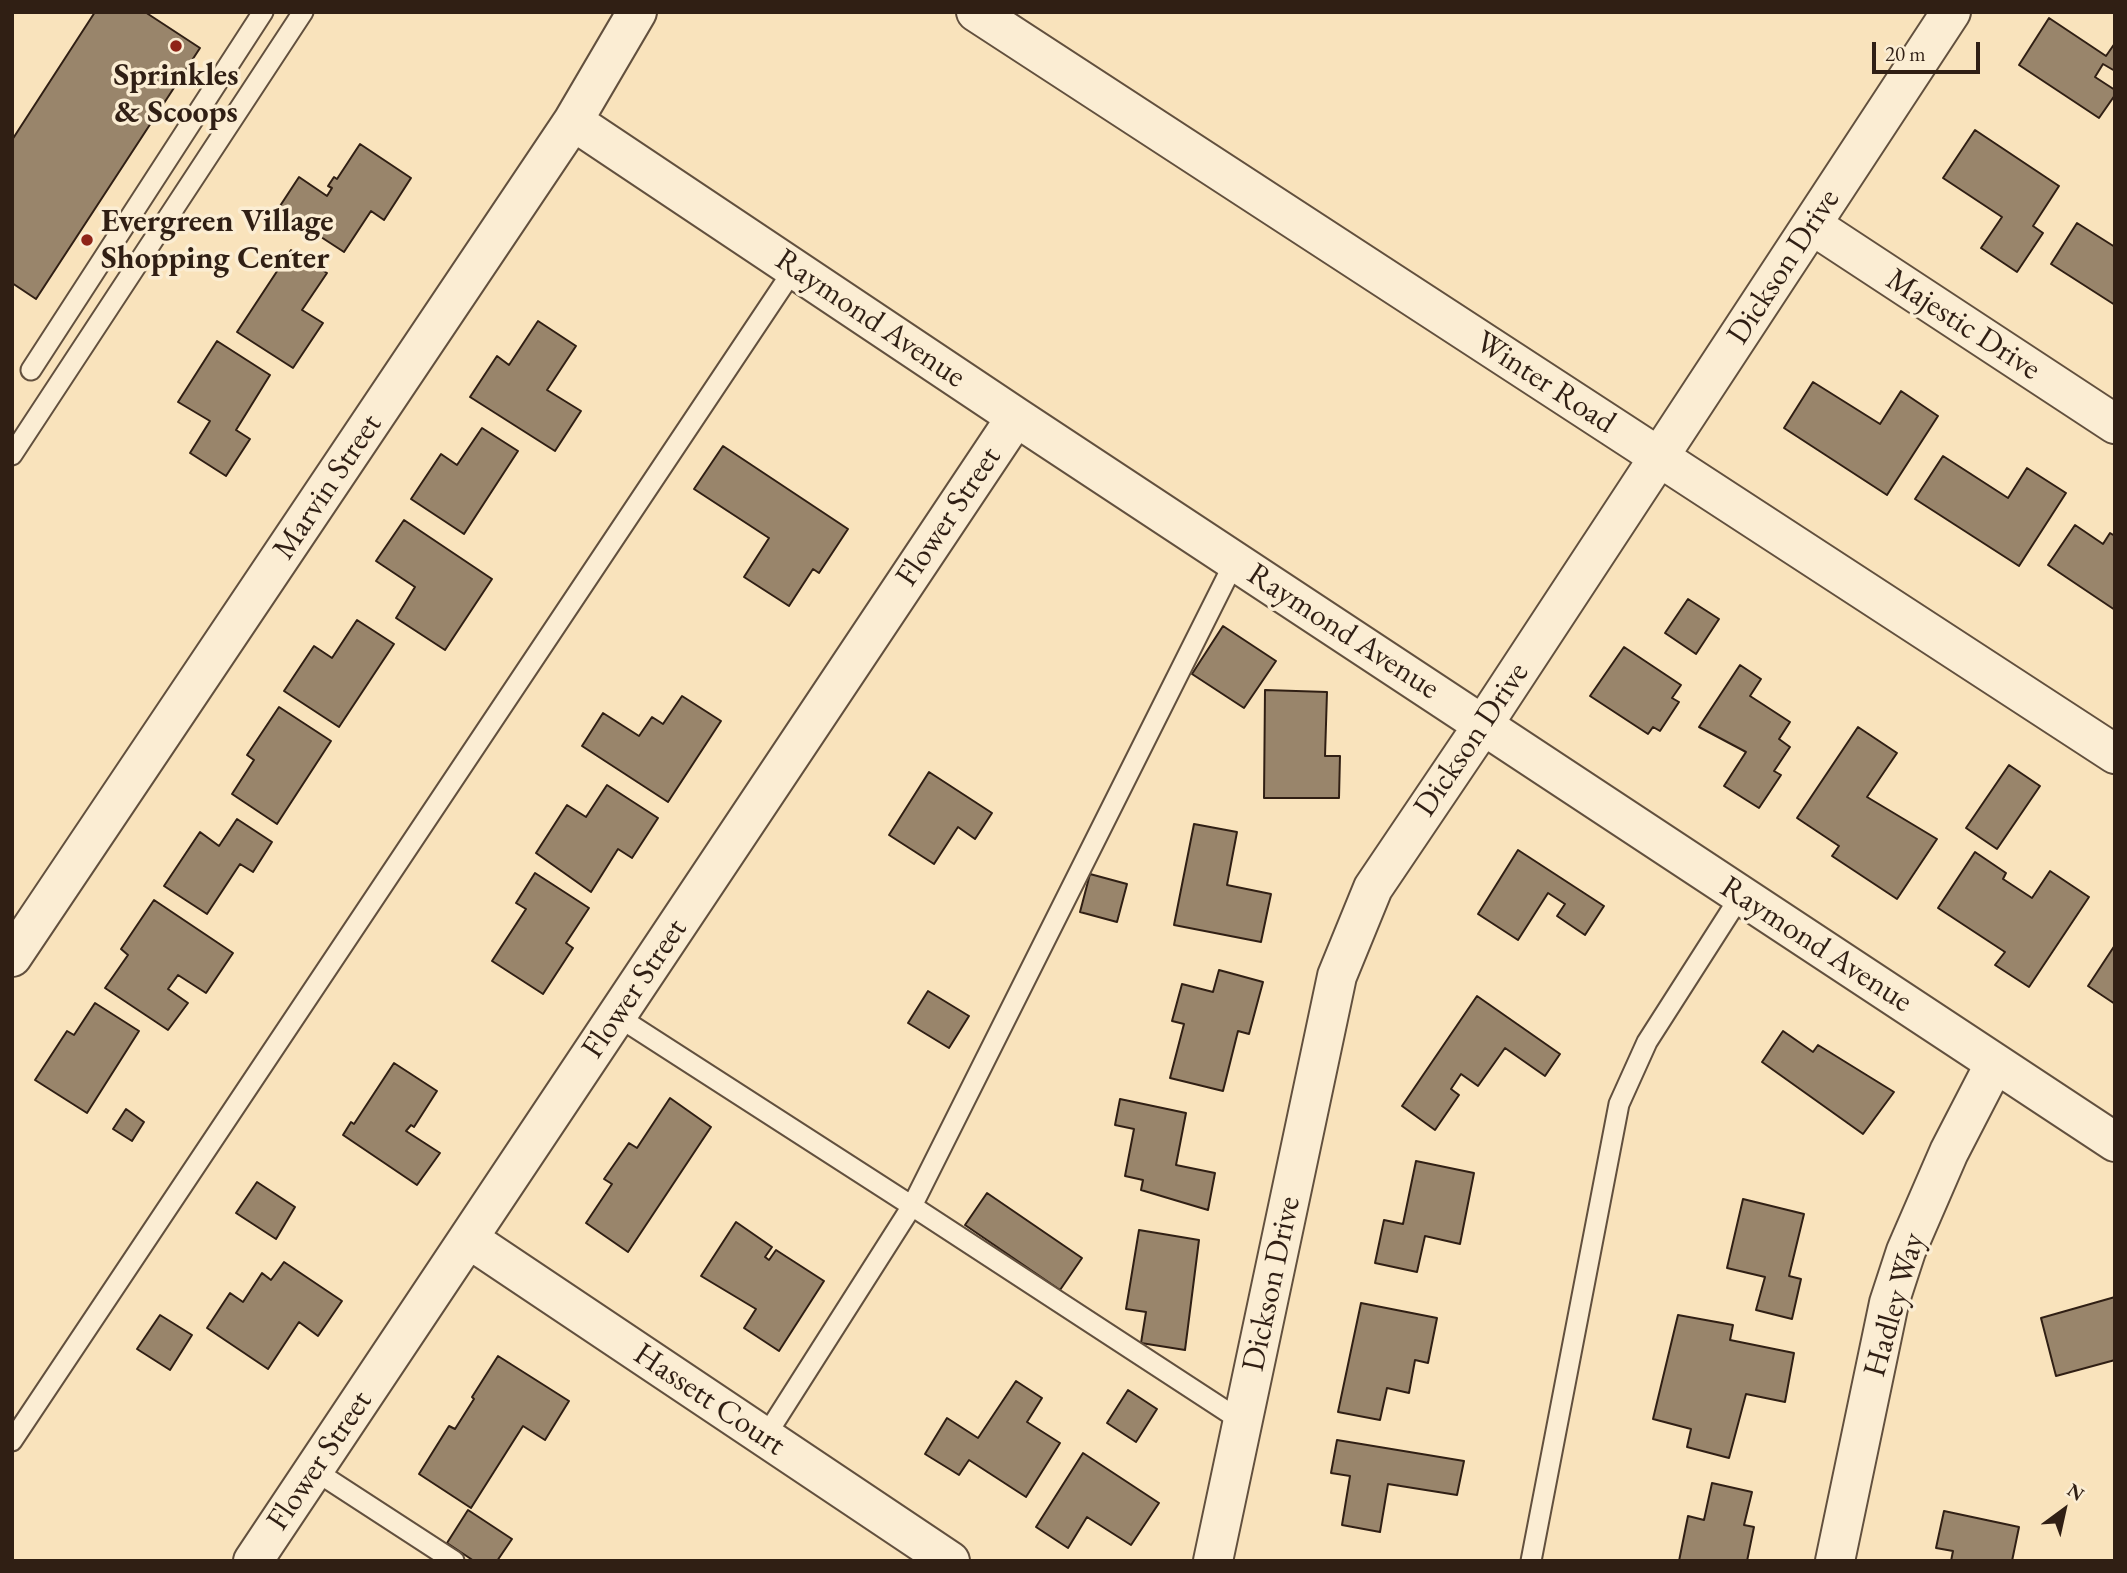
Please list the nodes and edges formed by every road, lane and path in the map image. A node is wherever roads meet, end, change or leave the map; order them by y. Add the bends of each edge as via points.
1 (263, 12) edge
2 (303, 12) edge
3 (637, 12) edge
4 (976, 12) edge
5 (1951, 12) edge
6 (573, 121) junction
7 (1812, 225) junction
8 (794, 269) junction
9 (30, 370) dead end
10 (1016, 417) junction
11 (2115, 425) edge
12 (12, 455) edge
13 (1659, 456) junction
14 (1235, 561) junction
15 (1483, 725) junction
16 (2115, 754) edge
17 (1741, 895) junction
18 (12, 957) edge
19 (617, 1016) junction
20 (1995, 1062) junction
21 (2115, 1142) edge
22 (912, 1206) junction
23 (469, 1239) junction
24 (1242, 1422) junction
25 (765, 1437) junction
26 (12, 1441) edge
27 (314, 1470) junction
28 (253, 1561) edge
29 (454, 1561) edge
30 (950, 1561) edge
31 (1213, 1561) edge
32 (1531, 1561) edge
33 (1835, 1561) edge

1 - 9 lane
2 - 12 lane
3 - 6 street, Marvin Street
4 - 13 street, Winter Road
5 - 7 street, Dickson Drive
6 - 8 street, Raymond Avenue
6 - 18 street, Marvin Street
7 - 11 street, Majestic Drive
7 - 13 street, Dickson Drive
8 - 10 street, Raymond Avenue
8 - 26 lane
10 - 14 street, Raymond Avenue
10 - 19 street, Flower Street
13 - 15 street, Dickson Drive
13 - 16 street, Winter Road
14 - 15 street, Raymond Avenue
14 - 22 lane
15 - 17 street, Raymond Avenue
15 - 24 street, Dickson Drive via 1373,888 1337,976
17 - 20 street, Raymond Avenue
17 - 32 lane via 1647,1042 1619,1104
19 - 22 lane
19 - 23 street, Flower Street
20 - 21 street, Raymond Avenue
20 - 33 street, Hadley Way via 1949,1152 1889,1303
22 - 24 lane
22 - 25 lane
23 - 25 street, Hassett Court
23 - 27 street, Flower Street
24 - 31 street, Dickson Drive
25 - 30 street, Hassett Court
27 - 28 street, Flower Street
27 - 29 lane

